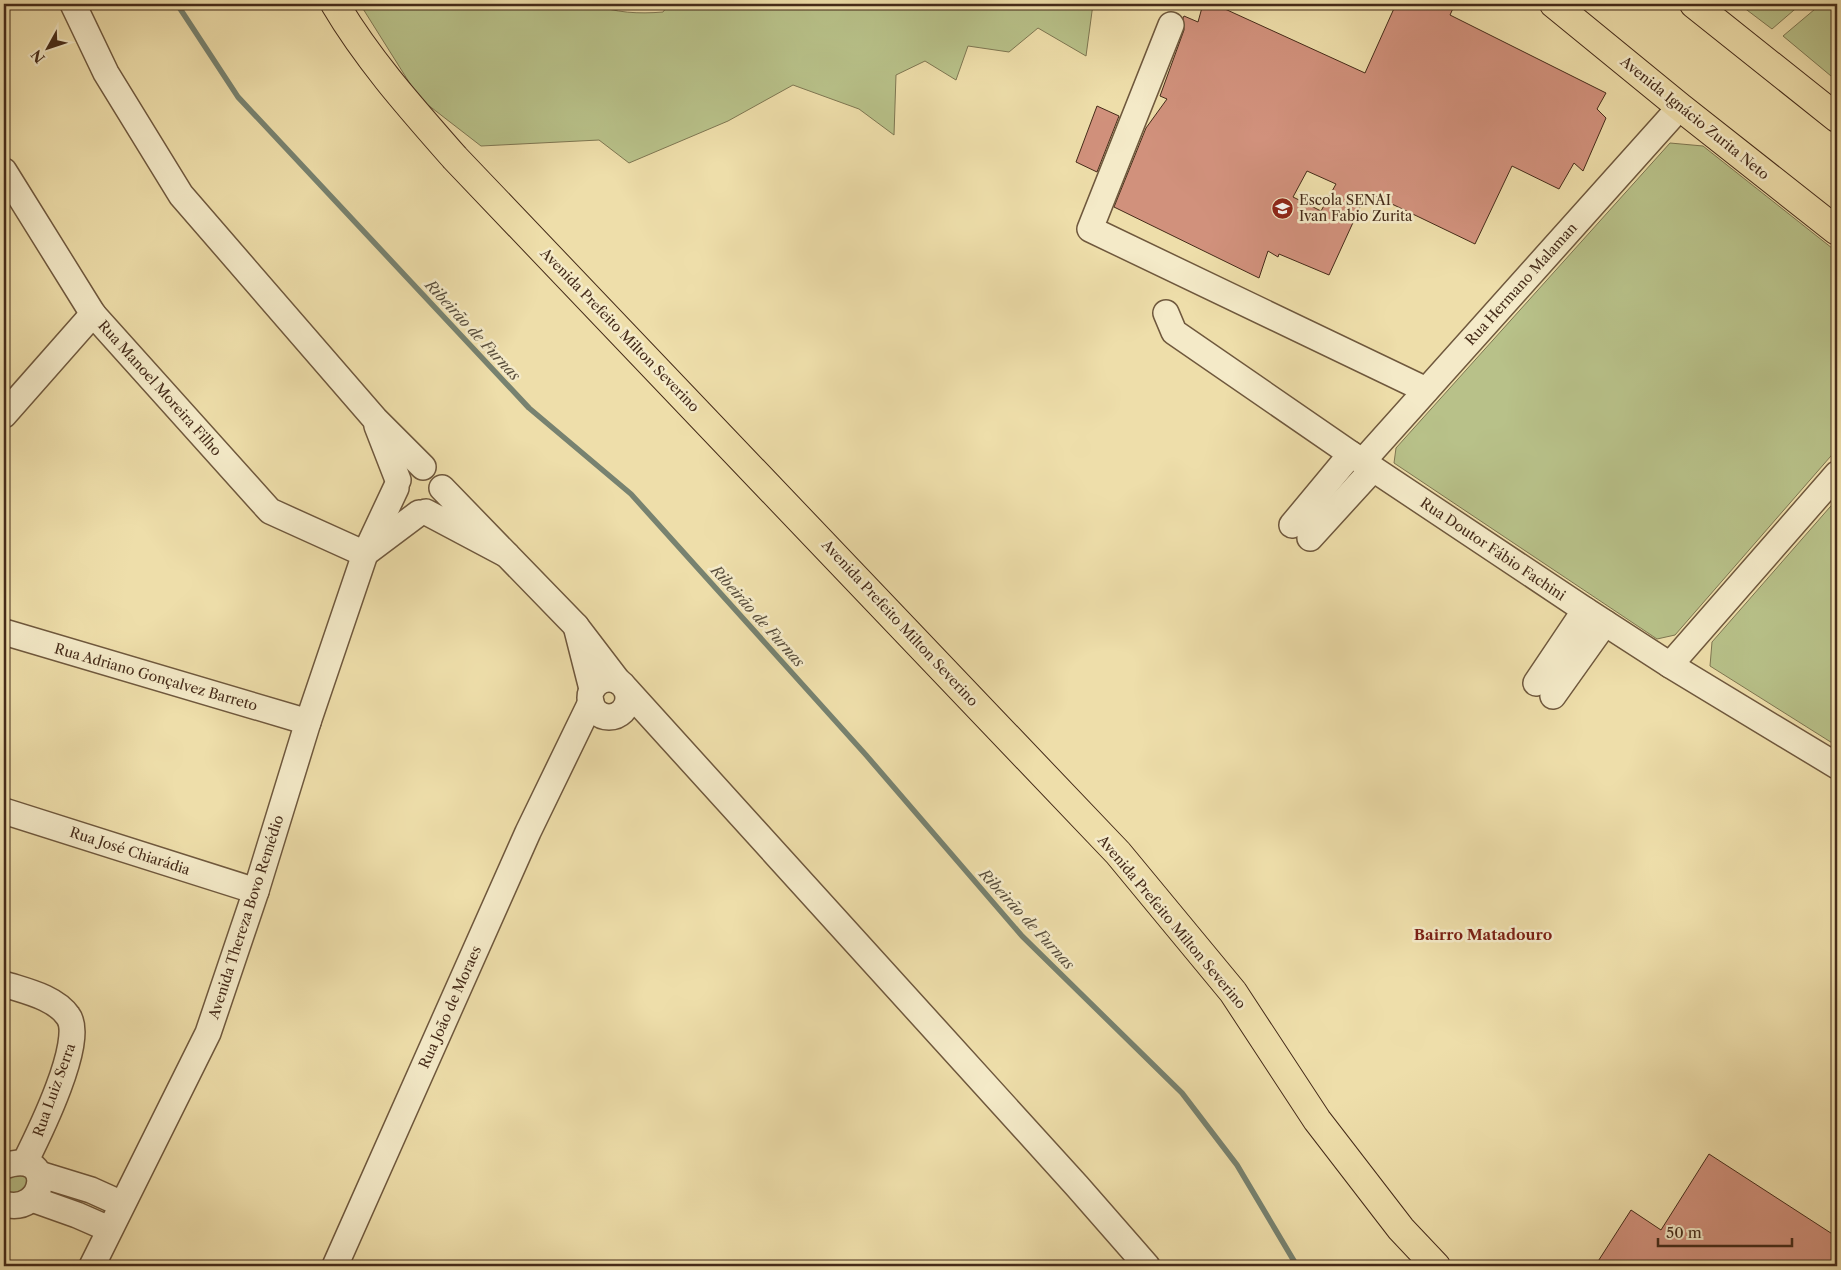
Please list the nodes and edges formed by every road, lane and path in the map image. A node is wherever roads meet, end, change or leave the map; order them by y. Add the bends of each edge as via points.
1 (73, 4) edge
2 (335, 4) edge
3 (1554, 4) edge
4 (1694, 4) edge
5 (1171, 25) dead end
6 (1680, 107) junction
7 (1837, 118) edge
8 (4, 171) edge
9 (1837, 230) edge
10 (1166, 312) dead end
11 (93, 314) junction
12 (1426, 390) junction
13 (4, 414) edge
14 (375, 419) junction
15 (1362, 461) junction
16 (423, 467) junction
17 (1837, 474) edge
18 (397, 484) junction
19 (442, 488) junction
20 (423, 512) junction
21 (1301, 531) dead end
22 (365, 554) junction
23 (507, 555) junction
24 (1595, 617) junction
25 (576, 626) junction
26 (4, 632) edge
27 (1670, 665) junction
28 (623, 686) junction
29 (1544, 689) dead end
30 (601, 706) junction
31 (308, 722) junction
32 (674, 741) junction
33 (1837, 766) edge
34 (4, 811) edge
35 (256, 891) junction
36 (4, 984) edge
37 (23, 1168) edge
38 (32, 1199) junction
39 (4, 1204) edge
40 (122, 1204) junction
41 (109, 1229) junction
42 (92, 1266) edge
43 (334, 1266) edge
44 (1147, 1266) edge
45 (1436, 1266) edge

1 - 14 street via 106,73 181,195
2 - 45 main road, Avenida Prefeito Milton Severino via 350,30 455,158 1118,854 1233,992 1317,1120 1401,1229
3 - 6 main road, Avenida Ignácio Zurita Neto
4 - 7 main road
5 - 12 street via 1090,229
6 - 9 main road, Avenida Ignácio Zurita Neto
6 - 12 street, Rua Hermano Malaman
8 - 11 street, Rua Manoel Moreira Filho
10 - 15 street, Rua Doutor Fábio Fachini via 1174,332
11 - 13 street
11 - 22 street, Rua Manoel Moreira Filho via 270,512
12 - 15 street, Rua Hermano Malaman
14 - 16 street
14 - 18 street
15 - 21 street, Rua Hermano Malaman
15 - 24 street, Rua Doutor Fábio Fachini
16 - 18 street via 408,469
16 - 19 street via 436,474
17 - 27 street
18 - 20 street via 399,502 408,510
18 - 22 street, Avenida Thereza Bovo Remédio
19 - 20 street via 438,503
19 - 23 street
20 - 22 street
20 - 23 street
22 - 31 street, Avenida Thereza Bovo Remédio
23 - 25 street
24 - 27 street, Rua Doutor Fábio Fachini
24 - 29 street
25 - 28 street
25 - 30 street
26 - 31 street, Rua Adriano Gonçalvez Barreto
27 - 33 street, Rua Doutor Fábio Fachini
28 - 30 street via 628,697 625,709
28 - 30 street via 612,679 600,681
28 - 32 street
30 - 32 street
30 - 43 street, Rua João de Moraes via 568,749
31 - 35 street, Avenida Thereza Bovo Remédio
32 - 44 street
34 - 35 street, Rua José Chiarádia
35 - 40 street, Avenida Thereza Bovo Remédio via 208,1033
36 - 37 street, Rua Luiz Serra via 48,999 69,1016 73,1033 72,1048
37 - 38 street, Rua Luiz Serra via 41,1183
37 - 40 street
38 - 39 street via 14,1205
38 - 41 street
40 - 41 street, Avenida Thereza Bovo Remédio
41 - 42 street, Avenida Thereza Bovo Remédio

